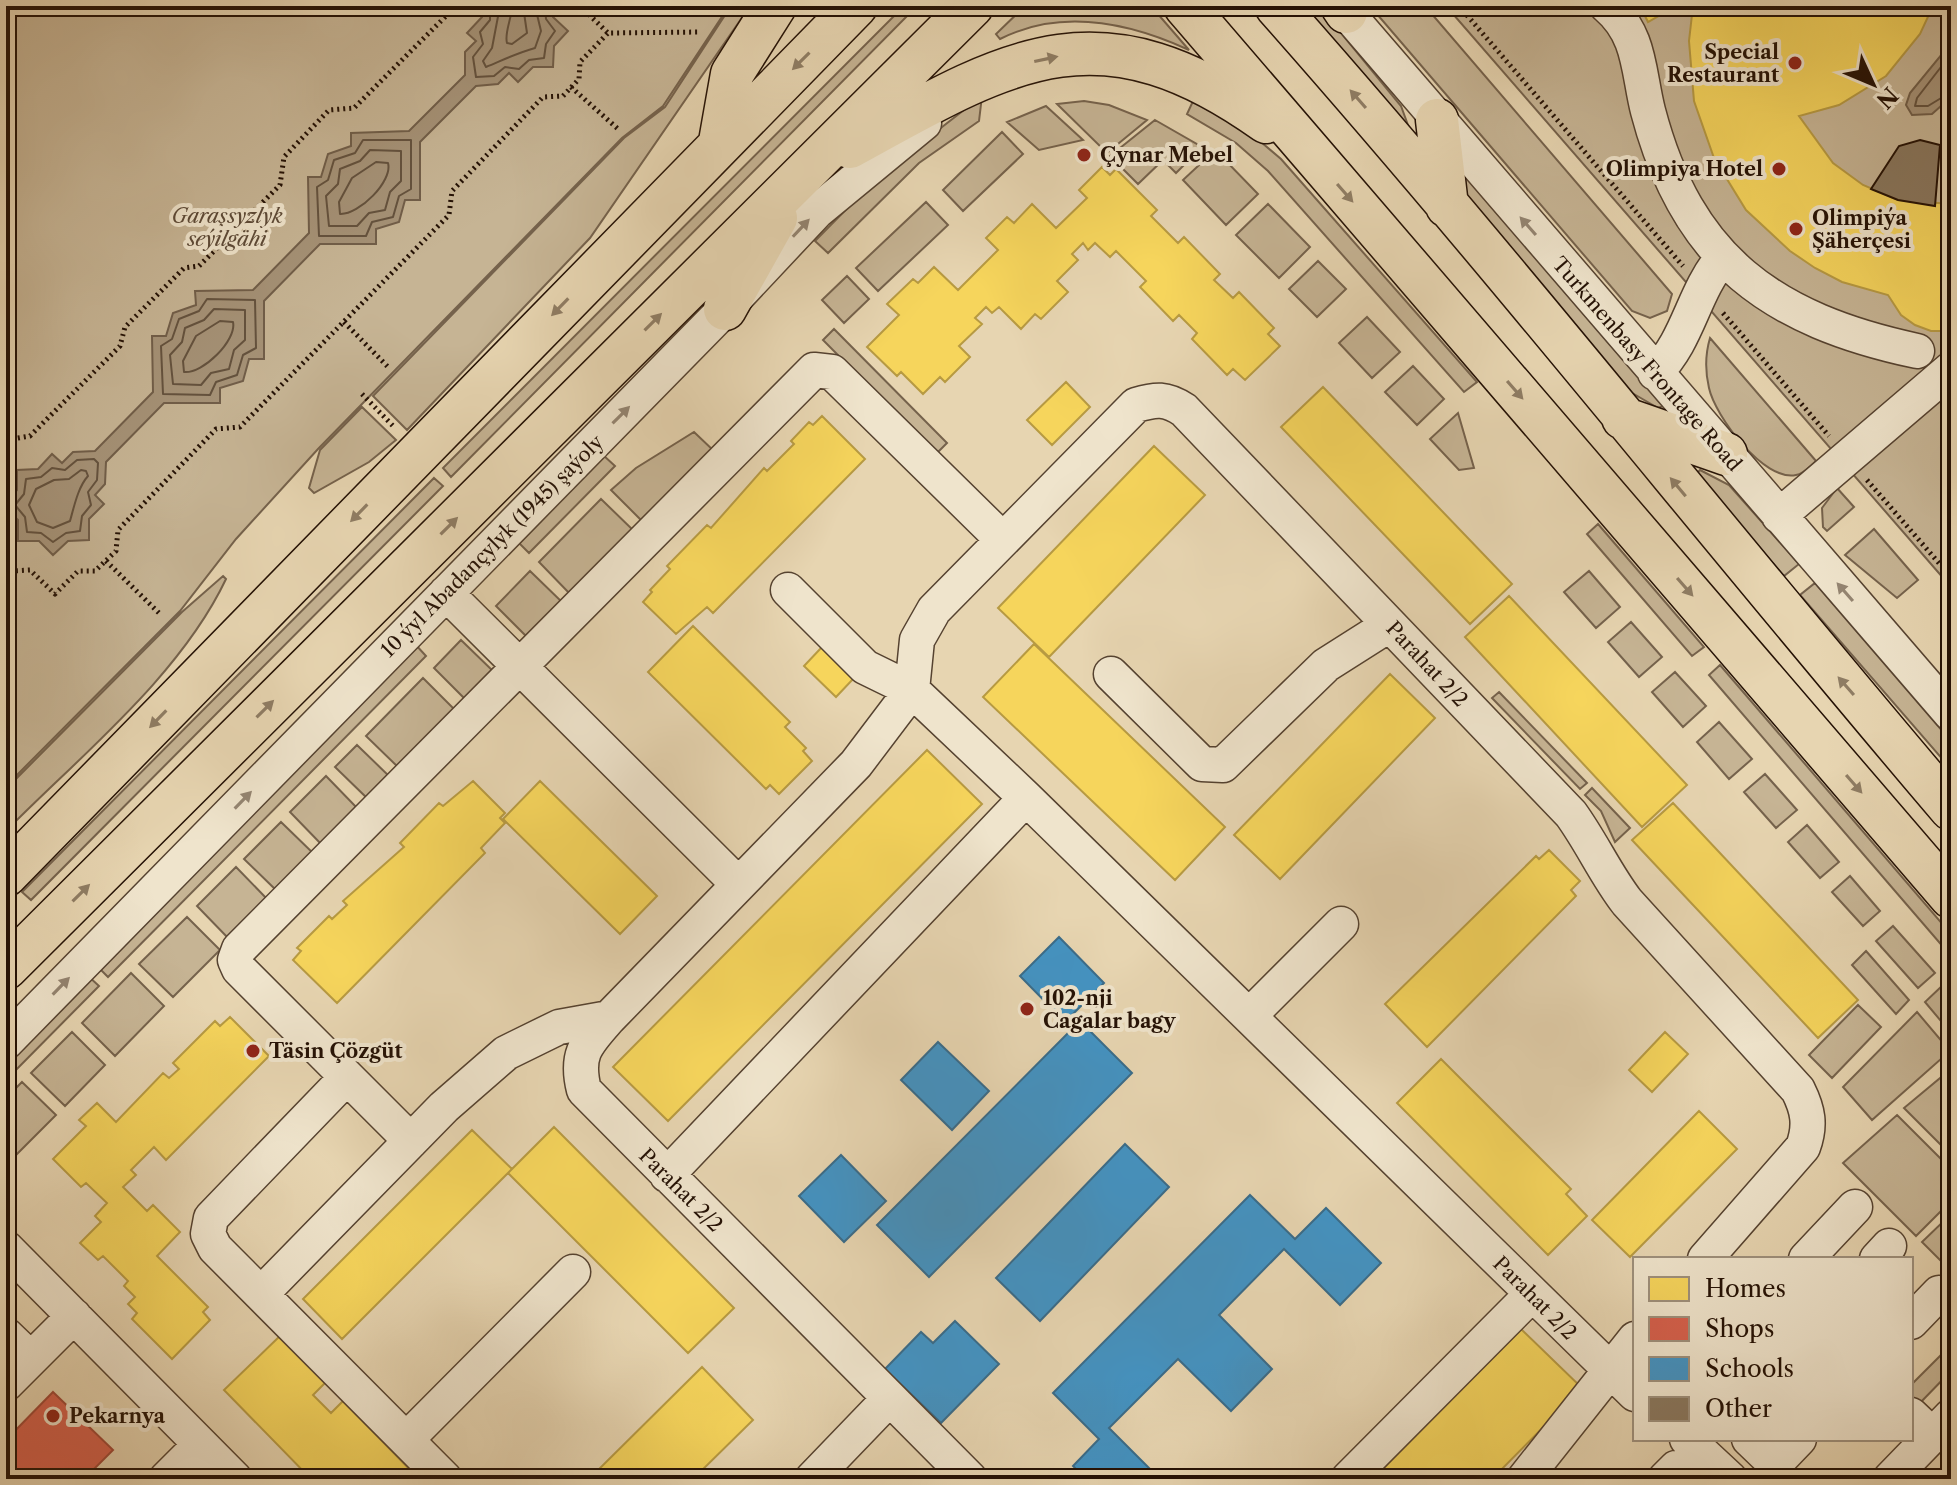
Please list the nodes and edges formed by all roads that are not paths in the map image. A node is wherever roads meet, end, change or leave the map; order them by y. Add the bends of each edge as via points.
1 (775, 6) edge
2 (856, 6) edge
3 (972, 6) edge
4 (1185, 6) edge
5 (1276, 6) edge
6 (1607, 6) edge
7 (1344, 9) edge
8 (997, 72) junction
9 (1437, 120) junction
10 (720, 142) junction
11 (1312, 155) junction
12 (799, 175) junction
13 (1447, 206) junction
14 (1722, 258) junction
15 (725, 309) junction
16 (1917, 351) dead end
17 (1951, 369) edge
18 (1655, 373) junction
19 (1622, 418) junction
20 (1726, 454) junction
21 (1779, 516) junction
22 (1003, 540) junction
23 (788, 590) dead end
24 (446, 593) junction
25 (1389, 625) junction
26 (520, 666) junction
27 (1111, 674) dead end
28 (912, 690) junction
29 (1951, 714) edge
30 (1026, 798) junction
31 (1951, 809) edge
32 (6, 875) edge
33 (738, 884) junction
34 (1951, 897) edge
35 (1341, 924) dead end
36 (6, 968) edge
37 (1249, 1016) junction
38 (609, 1018) junction
39 (6, 1042) edge
40 (347, 1077) junction
41 (411, 1141) junction
42 (667, 1175) junction
43 (1855, 1207) dead end
44 (6, 1248) edge
45 (1707, 1257) edge
46 (1808, 1257) edge
47 (573, 1272) dead end
48 (1939, 1293) dead end
49 (261, 1294) junction
50 (1531, 1295) junction
51 (74, 1316) junction
52 (1913, 1320) edge
53 (6, 1335) edge
54 (1633, 1341) edge
55 (31, 1359) junction
56 (1607, 1370) junction
57 (6, 1384) edge
58 (1633, 1392) edge
59 (888, 1400) junction
60 (1931, 1422) edge
61 (406, 1440) junction
62 (1751, 1441) edge
63 (1797, 1441) edge
64 (200, 1445) junction
65 (1686, 1458) edge
66 (166, 1479) edge
67 (235, 1479) edge
68 (445, 1479) edge
69 (812, 1479) edge
70 (970, 1479) edge
71 (1348, 1479) edge
72 (1524, 1479) edge
73 (1730, 1479) edge
74 (1890, 1479) edge

1 - 10 main road via 732,74
2 -> 10 main road
3 - 12 main road
4 - 11 main road
13 -> 5 main road
6 - 14 street via 1634,42 1670,180
7 - 9 street, Turkmenbasy Frontage Road
8 -> 11 main road via 1076,53 1172,67 1234,99
8 - 12 main road via 921,106
15 -> 8 street, 10 ýyl Abadançylyk (1945) şaýoly via 826,203 896,142
9 - 13 main road
18 -> 9 street, Turkmenbasy Frontage Road
10 -> 32 main road
11 -> 34 main road
12 - 15 main road
36 -> 12 main road
13 - 19 main road
14 - 16 street via 1807,318 1842,333
14 - 18 street via 1708,276 1680,343
24 -> 15 street, 10 ýyl Abadançylyk (1945) şaýoly
17 - 21 street
18 - 20 street, Turkmenbasy Frontage Road
19 - 20 main road
31 -> 19 main road
20 - 21 street, Turkmenbasy Frontage Road
29 -> 21 street, Turkmenbasy Frontage Road
22 - 25 street, Parahat 2/2 via 1136,405 1169,400
22 - 26 street via 832,372 814,370
22 - 28 street, Parahat 2/2 via 934,610 917,640
23 - 28 street via 865,667
24 - 26 street
39 -> 24 street, 10 ýyl Abadançylyk (1945) şaýoly
25 - 27 street via 1326,665 1223,765 1202,764
25 - 45 street, Parahat 2/2 via 1571,814 1627,902 1798,1090 1807,1109 1803,1147
26 - 33 street
26 - 40 street via 239,949 239,969
28 - 30 street, Parahat 2/2
28 - 33 street, Parahat 2/2 via 856,764
30 - 37 street, Parahat 2/2
30 - 42 street
33 - 38 street, Parahat 2/2
35 - 37 street
37 - 50 street, Parahat 2/2
38 - 41 street via 559,1027 506,1053
38 - 42 street, Parahat 2/2 via 577,1065 584,1090
40 - 41 street
40 - 49 street via 211,1218 208,1234 215,1248
41 - 49 street
42 - 59 street, Parahat 2/2
43 - 46 street
44 - 51 street
47 - 61 street
48 - 52 street
49 - 61 street
50 - 56 street, Parahat 2/2
50 - 71 street
51 - 55 street
51 - 64 street
53 - 55 street
54 - 56 street
55 - 57 street
56 - 58 street, Parahat 2/2
56 - 72 street
59 - 69 street
59 - 70 street, Parahat 2/2
60 - 74 street
61 - 68 street
62 - 63 street via 1775,1464
64 - 66 street
64 - 67 street
65 - 73 street

